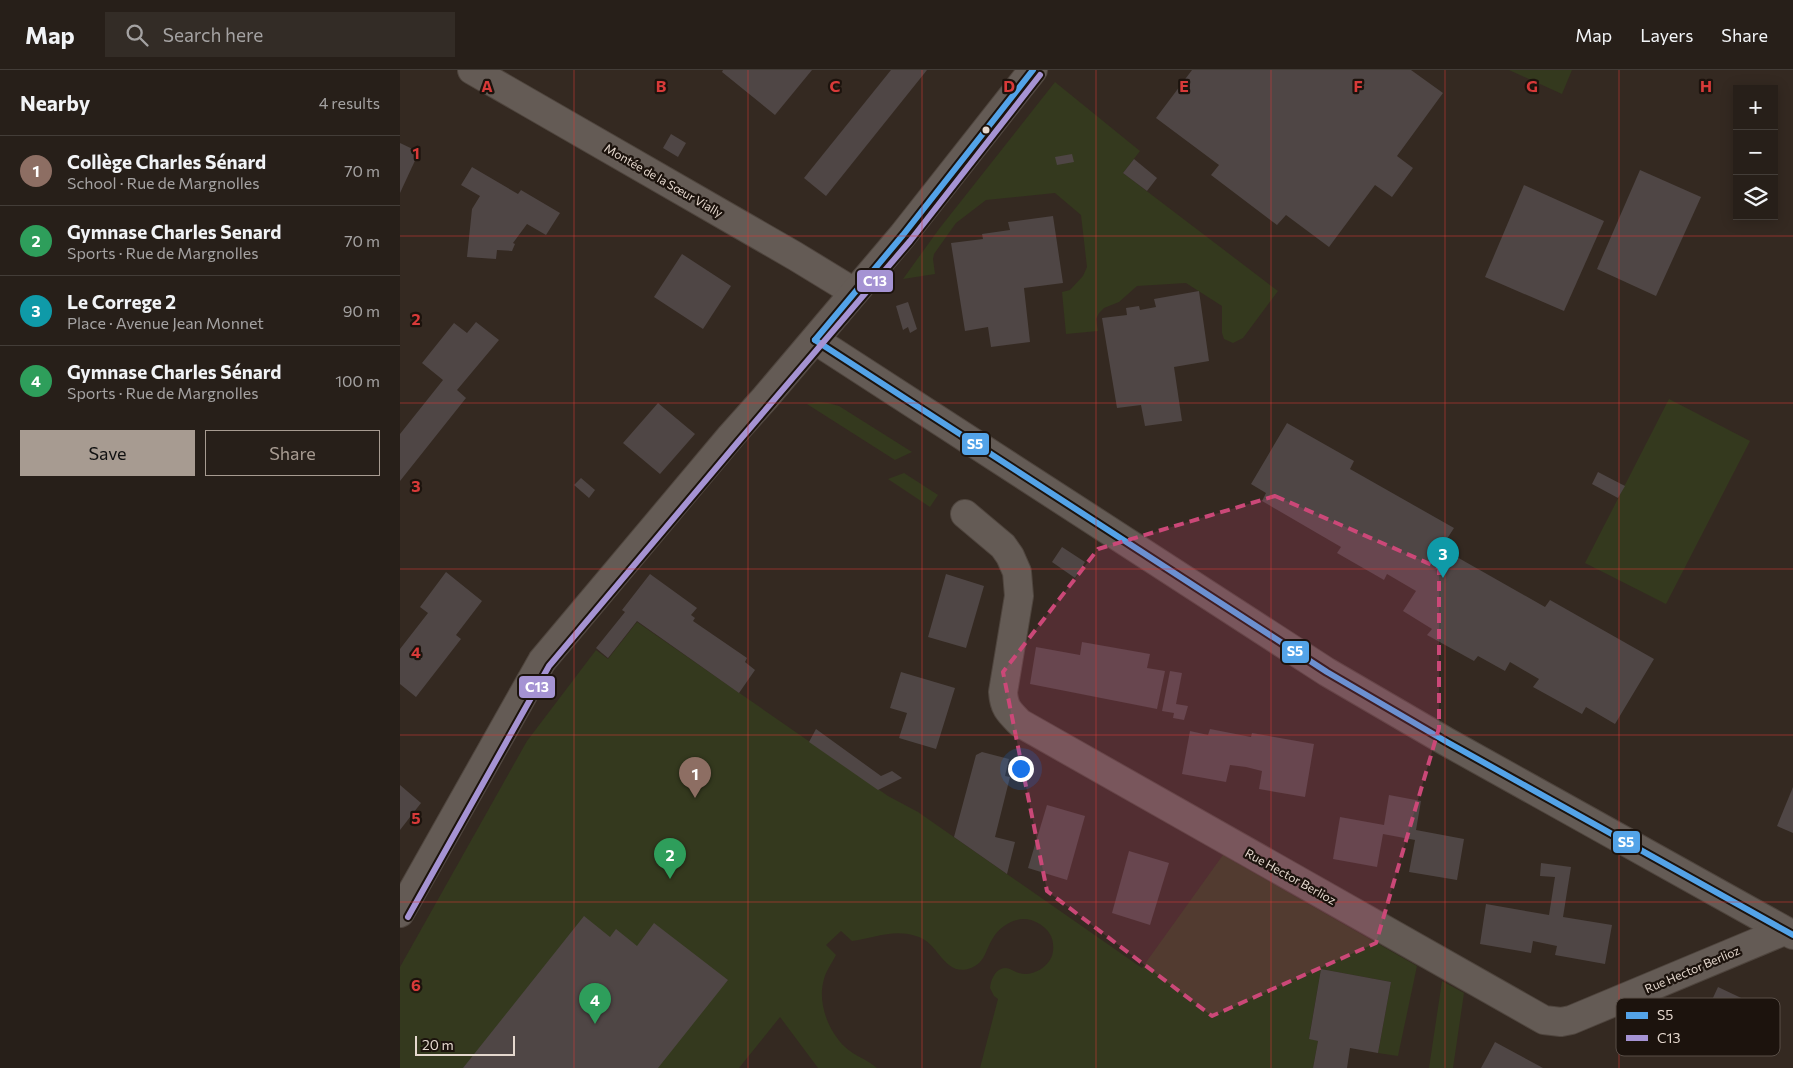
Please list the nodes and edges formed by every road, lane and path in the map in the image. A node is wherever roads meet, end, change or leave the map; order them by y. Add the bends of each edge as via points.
1 (472, 70) edge
2 (1034, 70) edge
3 (854, 292) junction
4 (815, 340) junction
5 (965, 514) dead end
6 (400, 913) edge
7 (1788, 933) edge
8 (1626, 998) edge
9 (1616, 1002) edge

1 - 3 street, Montée de la Sœur Vially
2 - 3 street
3 - 4 street
4 - 6 street via 542,661
4 - 7 street via 1327,672
5 - 9 street, Rue Hector Berlioz via 1003,546 1017,572 1019,596 1003,692 1004,705 1020,723 1544,1020 1571,1020
7 - 8 street, Rue Hector Berlioz

